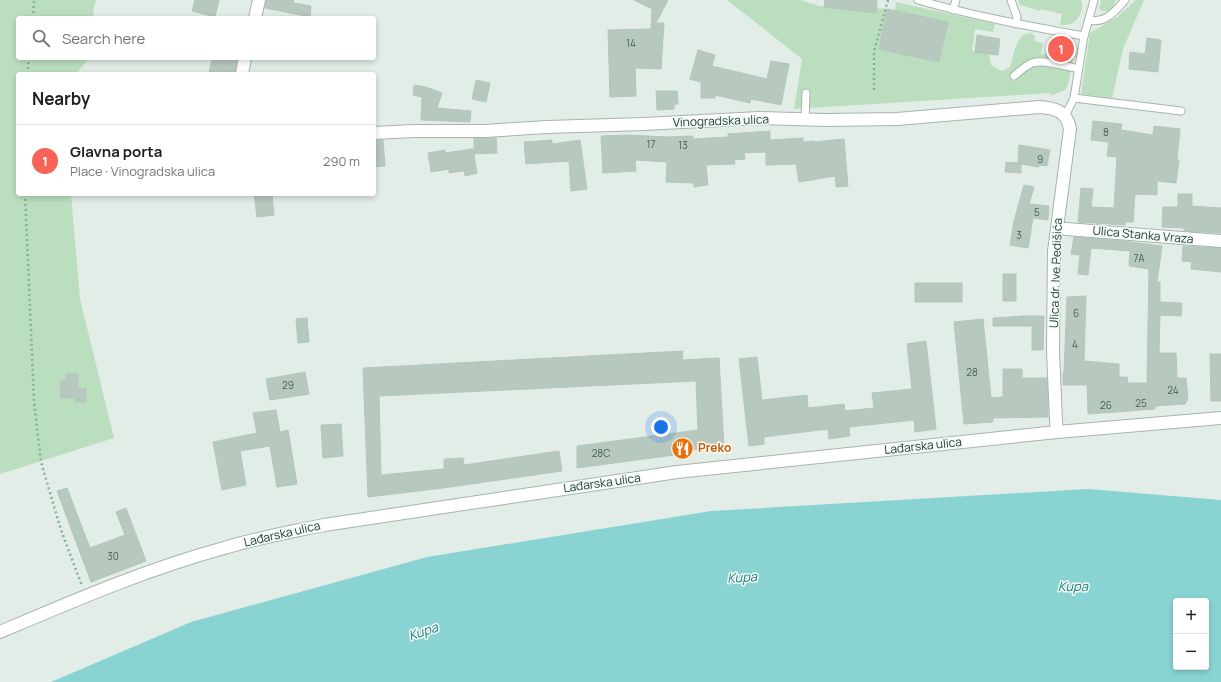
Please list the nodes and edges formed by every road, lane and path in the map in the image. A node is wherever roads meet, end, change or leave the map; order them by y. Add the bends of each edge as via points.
1 (34, 0) edge
2 (259, 0) edge
3 (888, 0) edge
4 (918, 0) edge
5 (956, 0) edge
6 (1011, 0) edge
7 (1094, 0) edge
8 (1125, 0) edge
9 (952, 10) junction
10 (33, 16) edge
11 (255, 16) edge
12 (1089, 20) junction
13 (1016, 24) junction
14 (1084, 36) junction
15 (29, 60) edge
16 (245, 60) edge
17 (1078, 69) junction
18 (27, 72) edge
19 (242, 72) edge
20 (1014, 76) dead end
21 (874, 90) dead end
22 (806, 94) dead end
23 (1074, 98) junction
24 (1181, 111) dead end
25 (1065, 116) junction
26 (805, 120) junction
27 (376, 133) edge
28 (25, 196) edge
29 (1066, 229) dead end
30 (1221, 241) edge
31 (1221, 418) edge
32 (1057, 432) junction
33 (86, 597) junction
34 (0, 632) edge

1 - 10 path
2 - 11 street
3 - 21 path via 874,51
4 - 9 lane
5 - 9 lane
6 - 13 lane via 1017,17
7 - 12 lane
8 - 12 lane via 1103,20
9 - 13 lane
12 - 14 lane
13 - 14 lane
14 - 17 lane
15 - 18 path
16 - 19 street
17 - 20 lane via 1036,62
17 - 23 lane
22 - 26 lane
23 - 24 lane
23 - 25 lane
25 - 26 street, Vinogradska ulica via 1059,111 1039,107 897,119
25 - 32 street, Ulica dr. Ive Pedišića via 1070,129 1056,228 1054,270 1053,351
26 - 27 street, Vinogradska ulica via 759,118
28 - 33 path via 34,401 41,462 61,530
29 - 30 street, Ulica Stanka Vraza
31 - 32 street, Lađarska ulica
32 - 33 street, Lađarska ulica via 677,472 324,525 223,548
33 - 34 street, Lađarska ulica

